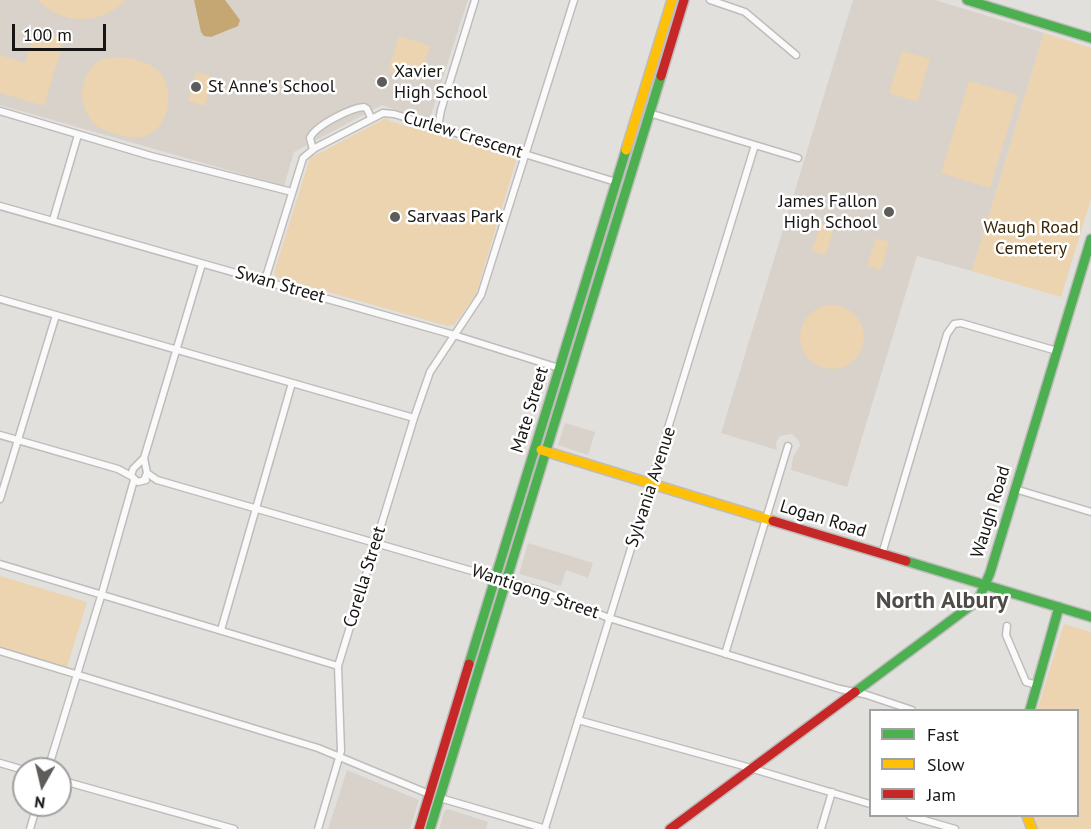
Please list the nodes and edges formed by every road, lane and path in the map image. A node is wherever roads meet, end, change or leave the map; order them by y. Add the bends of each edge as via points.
1 (475, 0) edge
2 (574, 0) edge
3 (672, 0) edge
4 (684, 0) edge
5 (710, 0) edge
6 (967, 0) edge
7 (1091, 38) edge
8 (796, 55) dead end
9 (0, 111) edge
10 (649, 113) junction
11 (371, 118) junction
12 (438, 128) junction
13 (78, 135) junction
14 (755, 145) junction
15 (313, 150) junction
16 (525, 154) junction
17 (798, 158) dead end
18 (616, 182) junction
19 (292, 192) junction
20 (0, 206) edge
21 (53, 220) junction
22 (1091, 239) edge
23 (202, 264) junction
24 (265, 280) junction
25 (0, 299) edge
26 (56, 315) junction
27 (454, 335) junction
28 (176, 349) junction
29 (1057, 351) junction
30 (559, 368) junction
31 (292, 383) junction
32 (414, 418) junction
33 (0, 435) edge
34 (19, 440) junction
35 (788, 446) dead end
36 (540, 450) junction
37 (139, 475) junction
38 (652, 484) junction
39 (1015, 489) junction
40 (0, 499) edge
41 (257, 508) junction
42 (1091, 512) edge
43 (766, 519) junction
44 (376, 542) junction
45 (882, 554) junction
46 (0, 564) edge
47 (495, 577) junction
48 (505, 580) junction
49 (985, 585) junction
50 (102, 593) junction
51 (1059, 607) junction
52 (1091, 617) edge
53 (609, 618) junction
54 (1007, 626) dead end
55 (221, 630) junction
56 (0, 651) edge
57 (725, 654) junction
58 (338, 666) junction
59 (77, 675) junction
60 (1037, 686) junction
61 (853, 692) junction
62 (906, 709) edge
63 (1031, 709) edge
64 (578, 720) junction
65 (341, 756) junction
66 (52, 757) edge
67 (752, 768) junction
68 (72, 783) edge
69 (832, 792) junction
70 (429, 794) junction
71 (440, 798) junction
72 (869, 804) edge
73 (912, 817) edge
74 (932, 826) edge
75 (234, 829) edge
76 (318, 829) edge
77 (419, 829) edge
78 (430, 829) edge
79 (545, 829) edge
80 (670, 829) edge
81 (821, 829) edge
82 (955, 829) edge

1 - 12 street
2 - 16 street, Corella Street
3 - 18 main road, Mate Street
4 - 10 main road, Mate Street
5 - 8 street via 745,12
6 - 7 main road
9 - 13 street
10 - 14 street
10 - 36 main road, Mate Street
11 - 12 street, Curlew Crescent via 388,113
11 - 15 street, Curlew Crescent
11 - 15 street via 364,107 338,117 313,133
12 - 16 street, Curlew Crescent
13 - 19 street
13 - 21 street
14 - 17 street
14 - 38 street, Sylvania Avenue
15 - 19 street, Curlew Crescent via 303,158
16 - 18 street, Curlew Crescent
16 - 27 street, Corella Street via 482,295
18 - 30 main road, Mate Street
19 - 24 street, Curlew Crescent
20 - 21 street, Swan Street
21 - 23 street, Swan Street
22 - 29 main road, Waugh Road
23 - 24 street, Swan Street
23 - 28 street
24 - 27 street, Swan Street
25 - 26 street
26 - 28 street
26 - 34 street
27 - 30 street, Swan Street
27 - 32 street, Corella Street via 430,372
28 - 31 street
28 - 37 street
29 - 39 main road, Waugh Road
29 - 45 street via 954,324 947,334
30 - 36 main road, Mate Street
31 - 32 street
31 - 41 street
32 - 44 street, Corella Street
33 - 34 street, Wantigong Street
34 - 37 street, Wantigong Street
34 - 40 street
35 - 43 street
36 - 38 main road, Logan Road
36 - 47 main road, Mate Street
36 - 48 main road, Mate Street
37 - 41 street, Wantigong Street
37 - 50 street
38 - 43 main road, Logan Road
38 - 53 street, Sylvania Avenue
39 - 42 street
39 - 49 main road, Waugh Road
41 - 44 street, Wantigong Street
41 - 55 street
43 - 45 main road, Logan Road
43 - 57 street
44 - 47 street, Wantigong Street
44 - 58 street, Corella Street
45 - 49 main road, Logan Road
46 - 50 street
47 - 48 street, Wantigong Street
47 - 70 main road, Mate Street
48 - 53 street, Wantigong Street
48 - 71 main road, Mate Street
49 - 51 main road, Logan Road
49 - 61 main road, Waugh Road via 973,604
50 - 55 street
50 - 59 street
51 - 52 main road, Logan Road
51 - 60 main road
53 - 57 street, Wantigong Street
53 - 64 street, Sylvania Avenue
54 - 60 street via 1006,635 1026,682
55 - 58 street
56 - 59 street
57 - 61 street, Wantigong Street
58 - 65 street, Corella Street
59 - 65 street
59 - 66 street
60 - 63 main road
61 - 62 street, Wantigong Street
61 - 67 main road, Waugh Road
64 - 67 street
64 - 79 street, Sylvania Avenue
65 - 70 street
65 - 76 street, Corella Street
67 - 69 street
67 - 80 main road, Waugh Road
68 - 75 street
69 - 72 street
69 - 81 street
70 - 77 main road, Mate Street
71 - 78 main road, Mate Street
71 - 79 street
73 - 74 street
74 - 82 street

